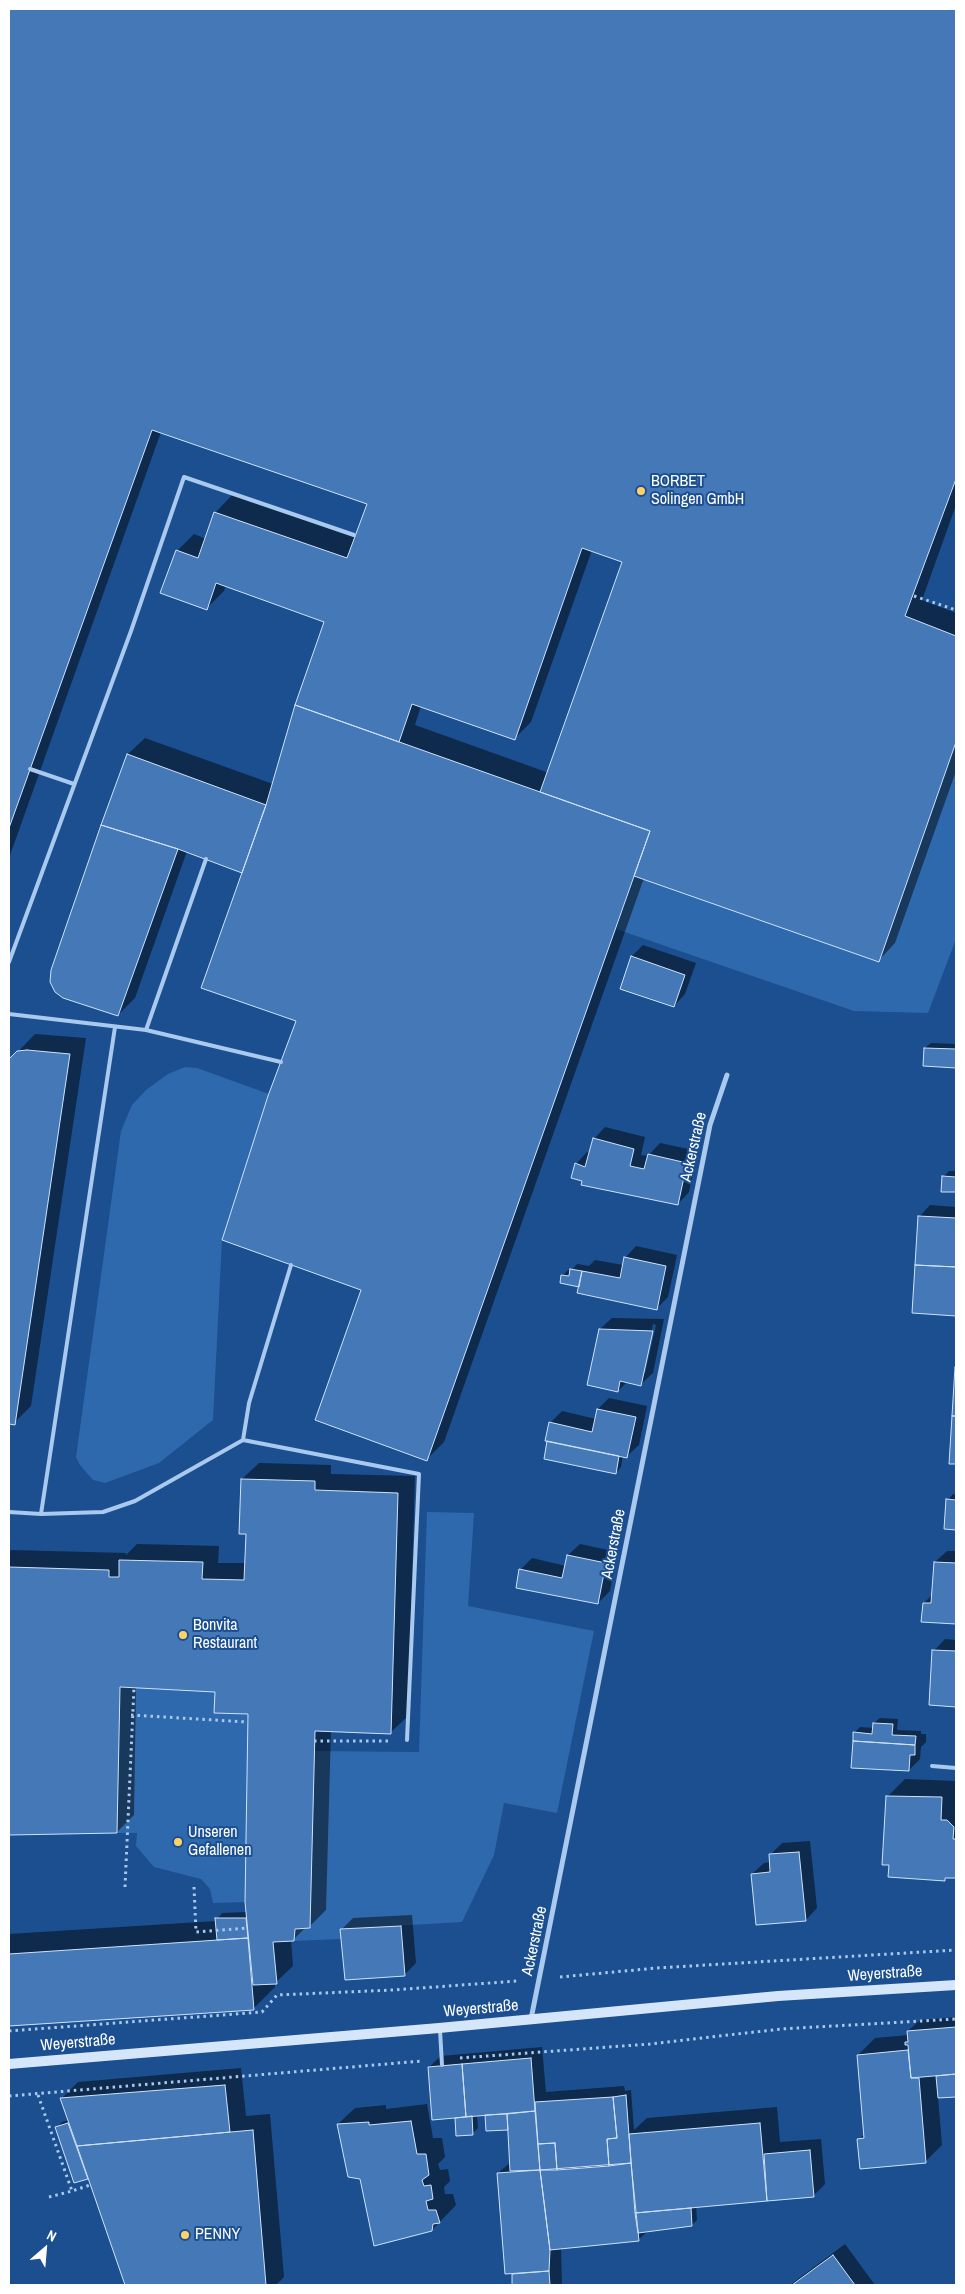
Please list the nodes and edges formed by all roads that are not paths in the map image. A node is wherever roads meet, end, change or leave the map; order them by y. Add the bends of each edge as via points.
1 (354, 535) dead end
2 (30, 769) dead end
3 (74, 784) junction
4 (206, 859) dead end
5 (9, 962) edge
6 (9, 1014) edge
7 (115, 1028) junction
8 (146, 1030) junction
9 (280, 1062) dead end
10 (727, 1075) dead end
11 (291, 1265) dead end
12 (243, 1440) junction
13 (9, 1512) edge
14 (41, 1514) junction
15 (407, 1740) road end
16 (932, 1766) dead end
17 (956, 1768) edge
18 (956, 1984) edge
19 (531, 2020) junction
20 (439, 2028) junction
21 (9, 2064) edge
22 (442, 2066) dead end

1 - 3 lane via 184,477
2 - 3 lane
3 - 5 lane
4 - 8 lane
6 - 7 lane
7 - 8 lane
7 - 14 lane
8 - 9 lane
10 - 19 street, Ackerstraße via 708,1135
11 - 12 lane via 249,1403
12 - 14 lane via 135,1501 103,1512
12 - 15 lane via 419,1474
13 - 14 lane
16 - 17 lane
18 - 19 main road, Weyerstraße via 768,1997
19 - 20 main road, Weyerstraße
20 - 21 main road, Weyerstraße
20 - 22 lane

